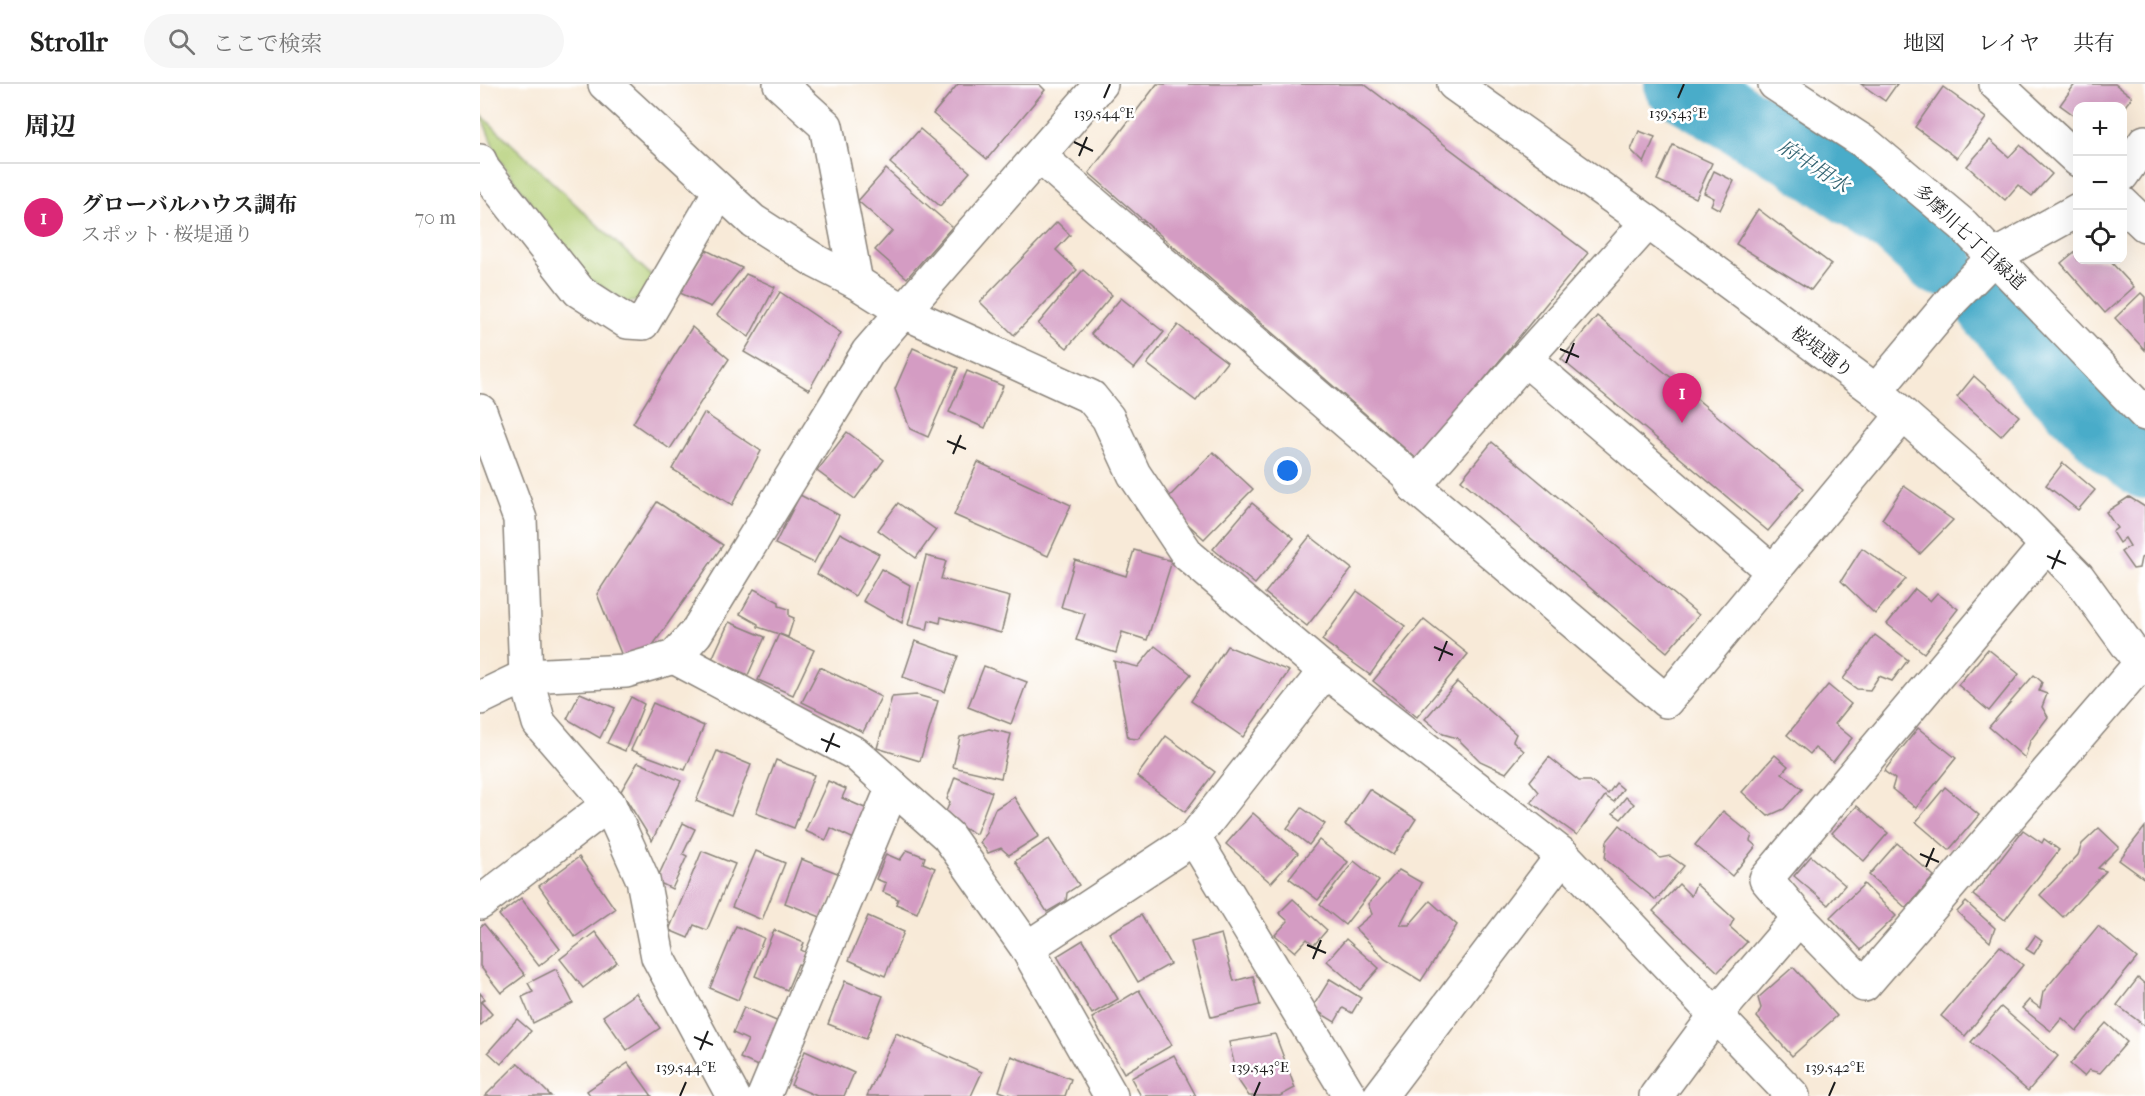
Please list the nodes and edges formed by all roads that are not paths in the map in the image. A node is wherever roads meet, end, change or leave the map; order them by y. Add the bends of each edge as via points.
1 (605, 84) edge
2 (780, 84) edge
3 (1101, 84) edge
4 (1454, 84) edge
5 (1775, 84) edge
6 (1996, 84) edge
7 (2145, 142) edge
8 (2074, 156) edge
9 (1040, 157) junction
10 (480, 161) edge
11 (2127, 168) edge
12 (720, 191) junction
13 (2127, 208) edge
14 (2073, 213) edge
15 (1648, 222) junction
16 (2145, 225) edge
17 (1995, 256) junction
18 (856, 282) junction
19 (904, 312) junction
20 (1525, 359) junction
21 (1876, 392) junction
22 (480, 411) edge
23 (2145, 414) edge
24 (1902, 416) junction
25 (1414, 486) junction
26 (2046, 546) junction
27 (1772, 570) junction
28 (674, 657) junction
29 (2144, 665) edge
30 (1325, 671) junction
31 (526, 676) junction
32 (480, 698) edge
33 (893, 787) junction
34 (609, 804) junction
35 (1194, 838) junction
36 (1563, 855) junction
37 (480, 903) edge
38 (1799, 918) junction
39 (1027, 948) junction
40 (1716, 1015) junction
41 (733, 1096) edge
42 (764, 1096) edge
43 (1112, 1096) edge
44 (1350, 1096) edge
45 (1380, 1096) edge
46 (1656, 1096) edge
47 (1793, 1096) edge

1 - 12 street
2 - 18 street via 826,126
3 - 9 street
4 - 15 street, 桜堤通り
5 - 17 street, 多摩川七丁目緑道 via 1864,142
6 - 8 street
7 - 11 street
9 - 19 street
9 - 25 street via 1398,466
10 - 12 street via 579,291 627,322 643,323
12 - 18 street via 753,221
13 - 16 street
14 - 17 street
15 - 20 street
15 - 21 street, 桜堤通り
17 - 21 street via 1953,299
17 - 23 street, 多摩川七丁目緑道
18 - 19 street
19 - 28 street via 868,352 696,633
19 - 30 street via 1091,397 1108,418 1134,474 1188,555
20 - 25 street
20 - 27 street
21 - 24 street, 桜堤通り
22 - 31 street via 520,519
24 - 26 street, 桜堤通り via 2012,510
24 - 27 street
25 - 27 street via 1665,701
26 - 29 street, 桜堤通り via 2078,577
26 - 38 street via 1766,879
28 - 31 street via 626,671
28 - 33 street via 856,754
29 - 38 street via 1864,985
30 - 35 street
30 - 36 street
31 - 32 street
31 - 34 street via 539,723
33 - 39 street via 948,836
33 - 42 street
34 - 37 street
34 - 41 street via 643,880 658,957
35 - 39 street
35 - 44 street
36 - 40 street
36 - 45 street
38 - 40 street
39 - 43 street
40 - 46 street
40 - 47 street

